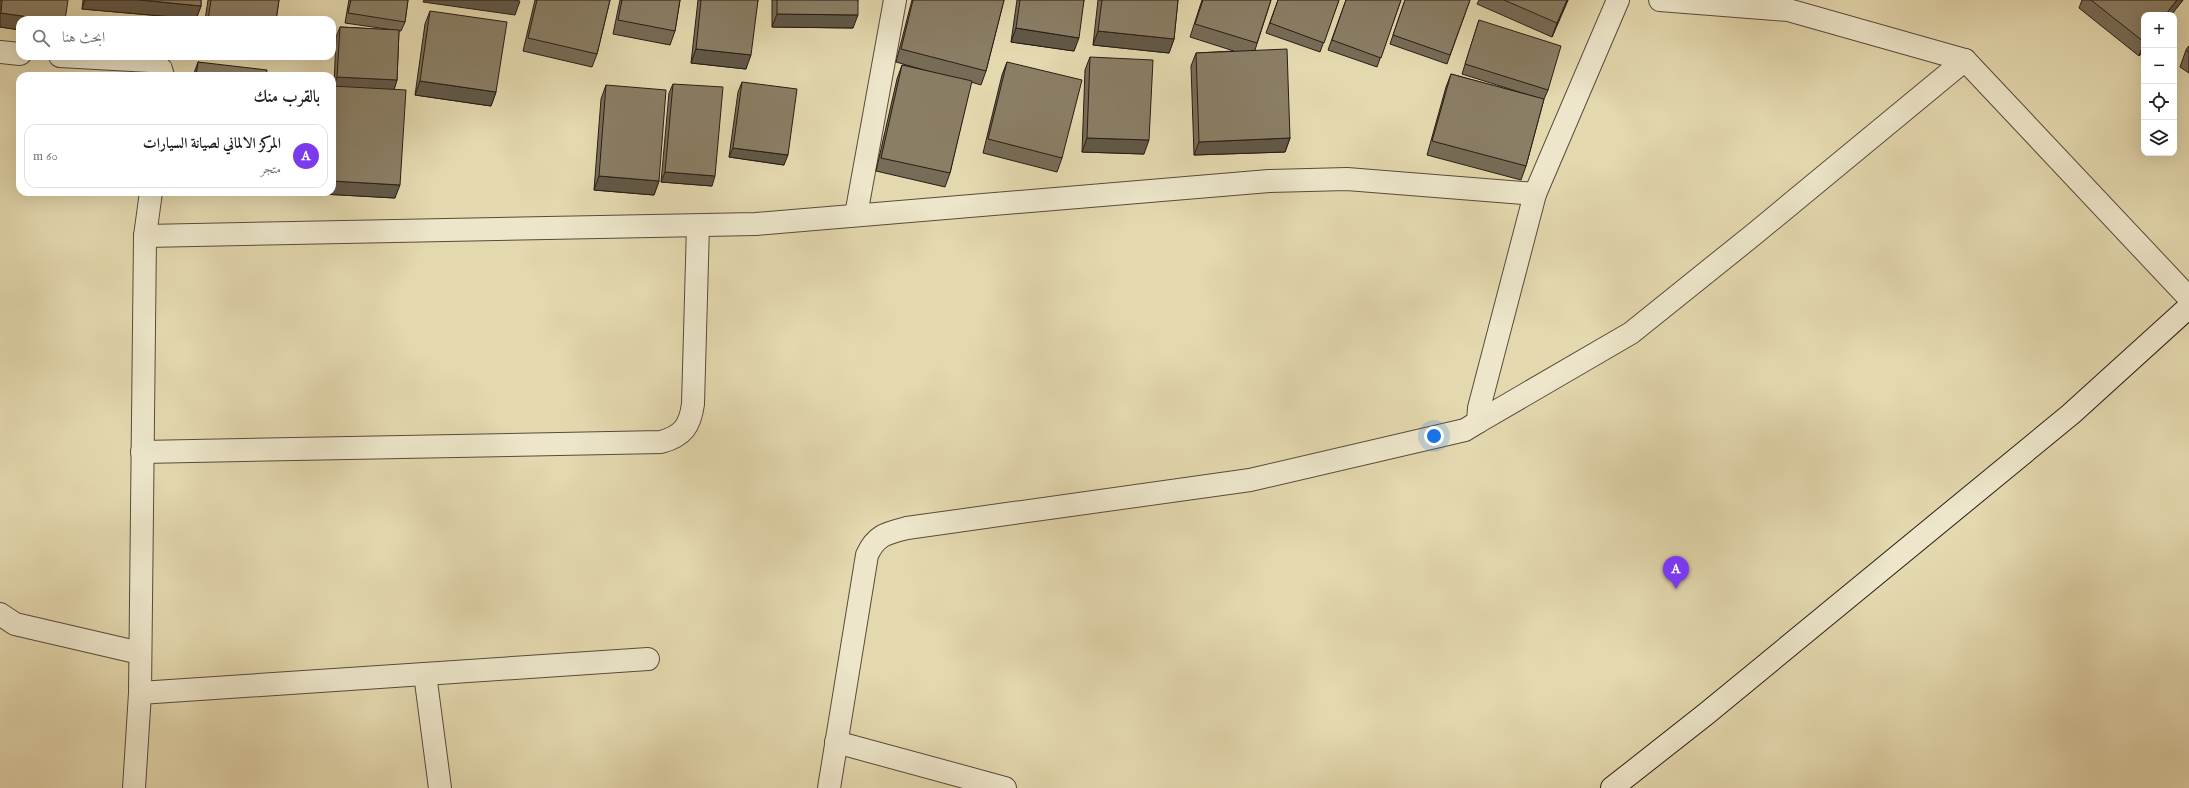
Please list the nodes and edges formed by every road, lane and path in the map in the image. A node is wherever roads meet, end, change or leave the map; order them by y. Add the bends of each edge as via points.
1 (895, 0) edge
2 (1618, 0) edge
3 (1660, 0) edge
4 (1789, 5) edge
5 (0, 52) edge
6 (16, 54) edge
7 (132, 60) edge
8 (1965, 60) junction
9 (162, 72) edge
10 (1535, 194) junction
11 (150, 196) edge
12 (856, 215) junction
13 (698, 226) junction
14 (145, 236) junction
15 (2189, 298) edge
16 (2189, 307) edge
17 (1478, 422) junction
18 (142, 452) junction
19 (0, 614) edge
20 (140, 653) junction
21 (648, 659) dead end
22 (425, 674) junction
23 (140, 693) junction
24 (836, 742) junction
25 (134, 788) edge
26 (440, 788) edge
27 (829, 788) edge
28 (1005, 788) edge
29 (1612, 788) edge

1 - 12 street
2 - 10 street
3 - 4 street
4 - 8 street
5 - 6 street
7 - 9 street via 150,61
8 - 15 street
8 - 17 street via 1631,332
10 - 12 street via 1347,179 1269,181
10 - 17 street via 1479,408
11 - 14 street
12 - 13 street via 756,224
13 - 14 street
13 - 18 street via 692,418 684,430 674,438 653,442
14 - 18 street
16 - 29 street via 2071,414 1706,714
17 - 24 street via 1465,430 1250,480 907,528 887,533 873,541 867,555
18 - 20 street
19 - 20 street via 15,624
20 - 23 street
21 - 22 street
22 - 23 street
22 - 26 street
23 - 25 street
24 - 27 street
24 - 28 street

